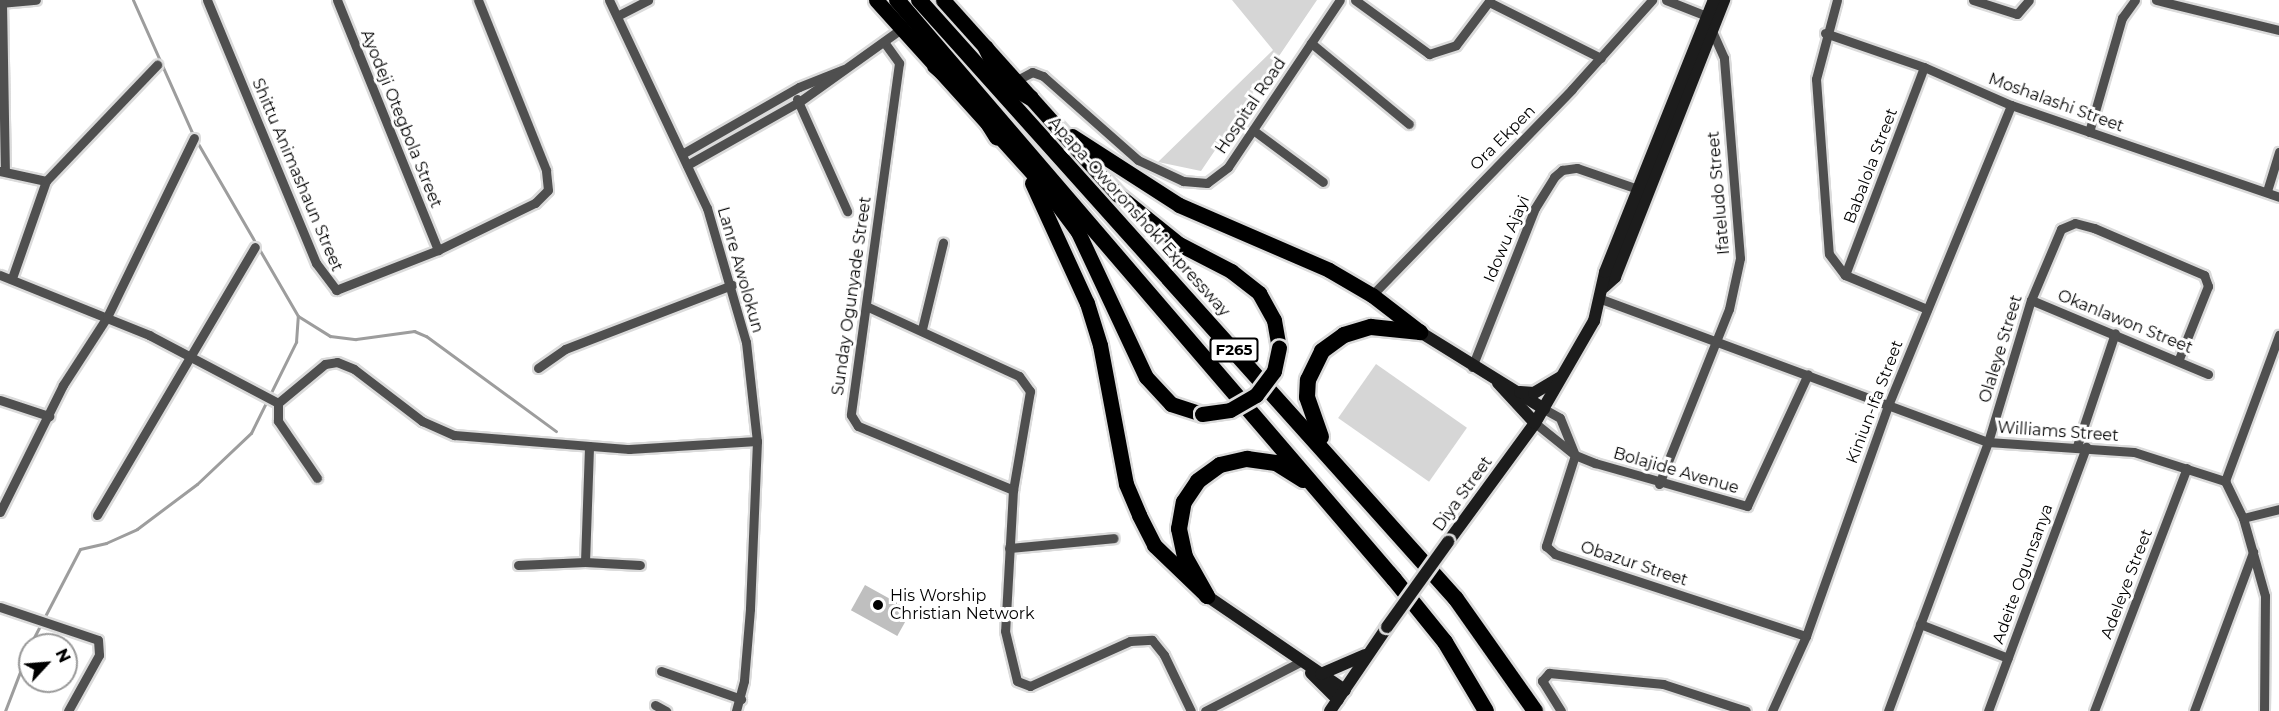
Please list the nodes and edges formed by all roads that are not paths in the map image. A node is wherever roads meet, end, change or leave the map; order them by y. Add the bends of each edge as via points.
1 (36, 0) edge
2 (207, 0) edge
3 (337, 0) edge
4 (478, 0) edge
5 (609, 0) edge
6 (648, 0) edge
7 (876, 0) edge
8 (897, 0) edge
9 (919, 0) edge
10 (943, 0) edge
11 (1340, 0) edge
12 (1355, 0) edge
13 (1652, 0) edge
14 (1666, 0) edge
15 (1714, 0) edge
16 (1724, 0) edge
17 (1837, 0) edge
18 (1973, 0) edge
19 (2029, 0) edge
20 (2135, 0) edge
21 (2156, 0) edge
22 (1489, 1) edge
23 (1, 3) edge
24 (617, 16) junction
25 (1709, 17) junction
26 (901, 29) junction
27 (2279, 30) edge
28 (1713, 33) junction
29 (1825, 33) junction
30 (884, 42) junction
31 (1311, 43) junction
32 (986, 48) joint
33 (1601, 58) junction
34 (940, 61) junction
35 (975, 63) junction
36 (158, 65) dead end
37 (1924, 67) junction
38 (844, 69) junction
39 (1011, 81) junction
40 (793, 90) junction
41 (1031, 98) joint
42 (799, 102) junction
43 (2011, 105) junction
44 (1020, 113) junction
45 (1053, 122) junction
46 (1409, 124) dead end
47 (1000, 130) junction
48 (1253, 130) junction
49 (2089, 132) junction
50 (194, 138) dead end
51 (2279, 152) edge
52 (682, 154) junction
53 (687, 165) junction
54 (1022, 165) junction
55 (3, 171) edge
56 (46, 181) junction
57 (1323, 182) dead end
58 (1638, 189) junction
59 (2267, 191) junction
60 (2279, 197) edge
61 (848, 212) dead end
62 (943, 243) dead end
63 (255, 247) dead end
64 (438, 250) junction
65 (0, 275) edge
66 (1845, 275) junction
67 (12, 278) junction
68 (732, 285) junction
69 (1603, 293) junction
70 (1372, 295) junction
71 (2031, 300) junction
72 (866, 306) junction
73 (1927, 309) junction
74 (107, 318) junction
75 (922, 329) junction
76 (1420, 332) junction
77 (2115, 333) junction
78 (2279, 335) edge
79 (1714, 338) junction
80 (191, 356) junction
81 (2179, 359) junction
82 (1472, 367) junction
83 (538, 369) dead end
84 (1567, 373) junction
85 (1808, 374) junction
86 (2208, 374) dead end
87 (1495, 379) junction
88 (1520, 392) junction
89 (0, 400) edge
90 (275, 401) junction
91 (1889, 403) junction
92 (1544, 409) junction
93 (49, 416) junction
94 (1535, 423) junction
95 (757, 441) junction
96 (1988, 442) junction
97 (589, 446) junction
98 (2082, 446) junction
99 (1575, 455) junction
100 (2187, 468) junction
101 (317, 478) dead end
102 (2225, 481) junction
103 (1659, 484) junction
104 (1013, 490) junction
105 (1364, 492) junction
106 (2279, 509) edge
107 (0, 512) edge
108 (97, 515) dead end
109 (2243, 518) junction
110 (1346, 521) junction
111 (1114, 538) dead end
112 (1009, 548) junction
113 (2253, 552) junction
114 (585, 562) junction
115 (518, 565) dead end
116 (640, 565) dead end
117 (1206, 596) junction
118 (0, 607) edge
119 (1920, 624) junction
120 (1806, 636) junction
121 (1369, 653) junction
122 (2008, 658) junction
123 (1302, 664) junction
124 (661, 671) dead end
125 (1321, 674) junction
126 (1342, 695) junction
127 (741, 699) junction
128 (655, 705) dead end
129 (68, 711) edge
130 (666, 711) edge
131 (736, 711) edge
132 (1191, 711) edge
133 (1205, 711) edge
134 (1330, 711) edge
135 (1485, 711) edge
136 (1535, 711) edge
137 (1561, 711) edge
138 (1746, 711) edge
139 (1772, 711) edge
140 (1888, 711) edge
141 (1988, 711) edge
142 (2094, 711) edge
143 (2194, 711) edge
144 (2264, 711) edge

1 - 23 street
2 - 64 street, Shittu Animashaun Street via 316,263 329,285 336,290 351,287
3 - 64 street, Ayodeji Otegbola Street
4 - 64 street via 546,170 548,190 535,203
5 - 24 street, Lanre Awolokun
6 - 24 street
7 - 26 main road
8 - 34 highway, F265
9 - 35 highway, Apapa-Oworonshoki Expressway / F265
10 - 32 main road
11 - 31 street, Hospital Road
12 - 22 street via 1429,54 1456,45
13 - 33 street, Ora Ekpen
14 - 25 street
15 - 25 main road, Diya Street
16 - 28 main road, Diya Street
17 - 29 street
18 - 19 street via 2017,14
20 - 49 street via 2122,18
21 - 27 street
22 - 33 street
23 - 55 street
24 - 52 street, Lanre Awolokun via 660,116
25 - 58 main road, Diya Street
26 - 30 street
26 - 34 main road
28 - 69 main road, Diya Street via 1615,277
28 - 79 street, Ifateludo Street via 1724,58 1740,258 1729,309
29 - 37 street, Moshalashi Street
29 - 66 street via 1816,79 1824,222 1829,254
30 - 38 street
30 - 72 street, Sunday Ogunyade Street via 899,63
31 - 46 street
31 - 48 street, Hospital Road
32 - 39 highway
33 - 70 street, Ora Ekpen
34 - 47 highway, F265
34 - 47 highway
35 - 39 highway
35 - 44 highway, Apapa-Oworonshoki Expressway / F265
36 - 56 street
37 - 43 street, Moshalashi Street
37 - 66 street, Babalola Street
38 - 40 street
38 - 42 street
39 - 41 highway
39 - 44 highway
39 - 48 street, Hospital Road via 1032,72 1043,76 1119,147 1183,181 1207,183 1220,176
40 - 42 street
40 - 52 street
41 - 45 main road, Apapa-Oworonshoki Expressway
42 - 53 street
42 - 61 street
43 - 49 street, Moshalashi Street
43 - 73 street, Kiniun-Ifa Street
44 - 105 highway, Apapa-Oworonshoki Expressway / F265
45 - 54 main road, bridge via 1102,178 1151,223 1251,285 1269,306 1279,348 1274,371 1256,395 1230,410 1202,414 1172,404 1146,377 1078,232
45 - 70 main road via 1179,205 1274,243
47 - 54 main road
47 - 110 highway, F265
48 - 57 street
49 - 59 street, Moshalashi Street
50 - 74 street
51 - 59 street
52 - 53 street, Lanre Awolokun
53 - 68 street, Lanre Awolokun
54 - 117 main road via 1069,257 1087,303 1100,345 1126,484 1139,515 1154,545
55 - 56 street
56 - 67 street
58 - 69 main road, Diya Street via 1605,272
58 - 82 street, Idowu Ajayi via 1577,168 1562,170 1554,177 1535,208
59 - 60 street, Moshalashi Street
62 - 75 street
63 - 80 street
65 - 67 street
66 - 73 street
67 - 74 street
68 - 83 street via 565,349
68 - 95 street, Lanre Awolokun via 753,385
69 - 79 street, Williams Street
69 - 84 main road, Diya Street
70 - 76 main road
71 - 77 street, Okanlawon Street
71 - 81 street, Olaleye Street via 2053,241 2061,229 2075,223 2196,267 2208,286
71 - 96 street, Olaleye Street
72 - 75 street
72 - 104 street, Sunday Ogunyade Street via 854,422
73 - 91 street, Kiniun-Ifa Street
74 - 80 street
74 - 93 street
75 - 104 street via 1026,382 1031,399
76 - 82 main road
76 - 105 highway via 1371,327 1344,335 1322,351 1308,380 1316,430
77 - 81 street, Okanlawon Street
77 - 98 street, Adeite Ogunsanya
78 - 102 street
79 - 85 street, Williams Street
79 - 103 street, Ifateludo Street
80 - 90 street
80 - 108 street
81 - 86 street, Okanlawon Street
82 - 87 main road
84 - 88 main road via 1534,393
84 - 92 main road, Diya Street
85 - 91 street, Williams Street
85 - 103 street, Bolajide Avenue via 1747,506
87 - 88 main road
87 - 94 main road
88 - 92 main road
89 - 93 street
90 - 97 street via 326,364 337,362 354,369 422,421 454,435
90 - 101 street via 278,421
91 - 96 street, Williams Street
91 - 120 street, Kiniun-Ifa Street
92 - 94 main road, Diya Street
92 - 99 street via 1560,418
93 - 107 street
94 - 99 street, Bolajide Avenue
94 - 121 main road, Diya Street, bridge
95 - 97 street via 674,449
95 - 127 street, Lanre Awolokun via 750,609
96 - 98 street, Williams Street via 2019,447
96 - 119 street, Olaleye Street
97 - 114 street
98 - 100 street, Williams Street via 2134,452
98 - 122 street, Adeite Ogunsanya
99 - 103 street, Bolajide Avenue
99 - 120 street, Obazur Street via 1546,546 1555,554
100 - 102 street, Williams Street
100 - 142 street, Adeleye Street
102 - 109 street
104 - 112 street
105 - 136 highway, Apapa-Oworonshoki Expressway / F265 via 1456,599
106 - 109 street
109 - 113 street
110 - 117 highway via 1301,479 1276,464 1247,459 1207,472 1184,502 1179,529 1185,557
110 - 135 highway, F265 via 1445,642
111 - 112 street
112 - 132 street via 1005,645 1017,681 1030,686 1130,641 1152,640 1164,655
113 - 143 street
113 - 144 street via 2268,620
114 - 115 street
114 - 116 street
117 - 123 main road
118 - 129 street via 51,620 98,640 99,655
119 - 122 street
119 - 140 street, Olaleye Street
120 - 139 street, Kiniun-Ifa Street
121 - 125 main road
121 - 126 main road, Diya Street
122 - 141 street, Adeite Ogunsanya
123 - 125 main road
123 - 126 main road
123 - 133 street
124 - 127 street
125 - 126 main road
126 - 134 main road, Diya Street
127 - 131 street, Lanre Awolokun
128 - 130 street
137 - 138 street via 1542,681 1549,673 1663,684

